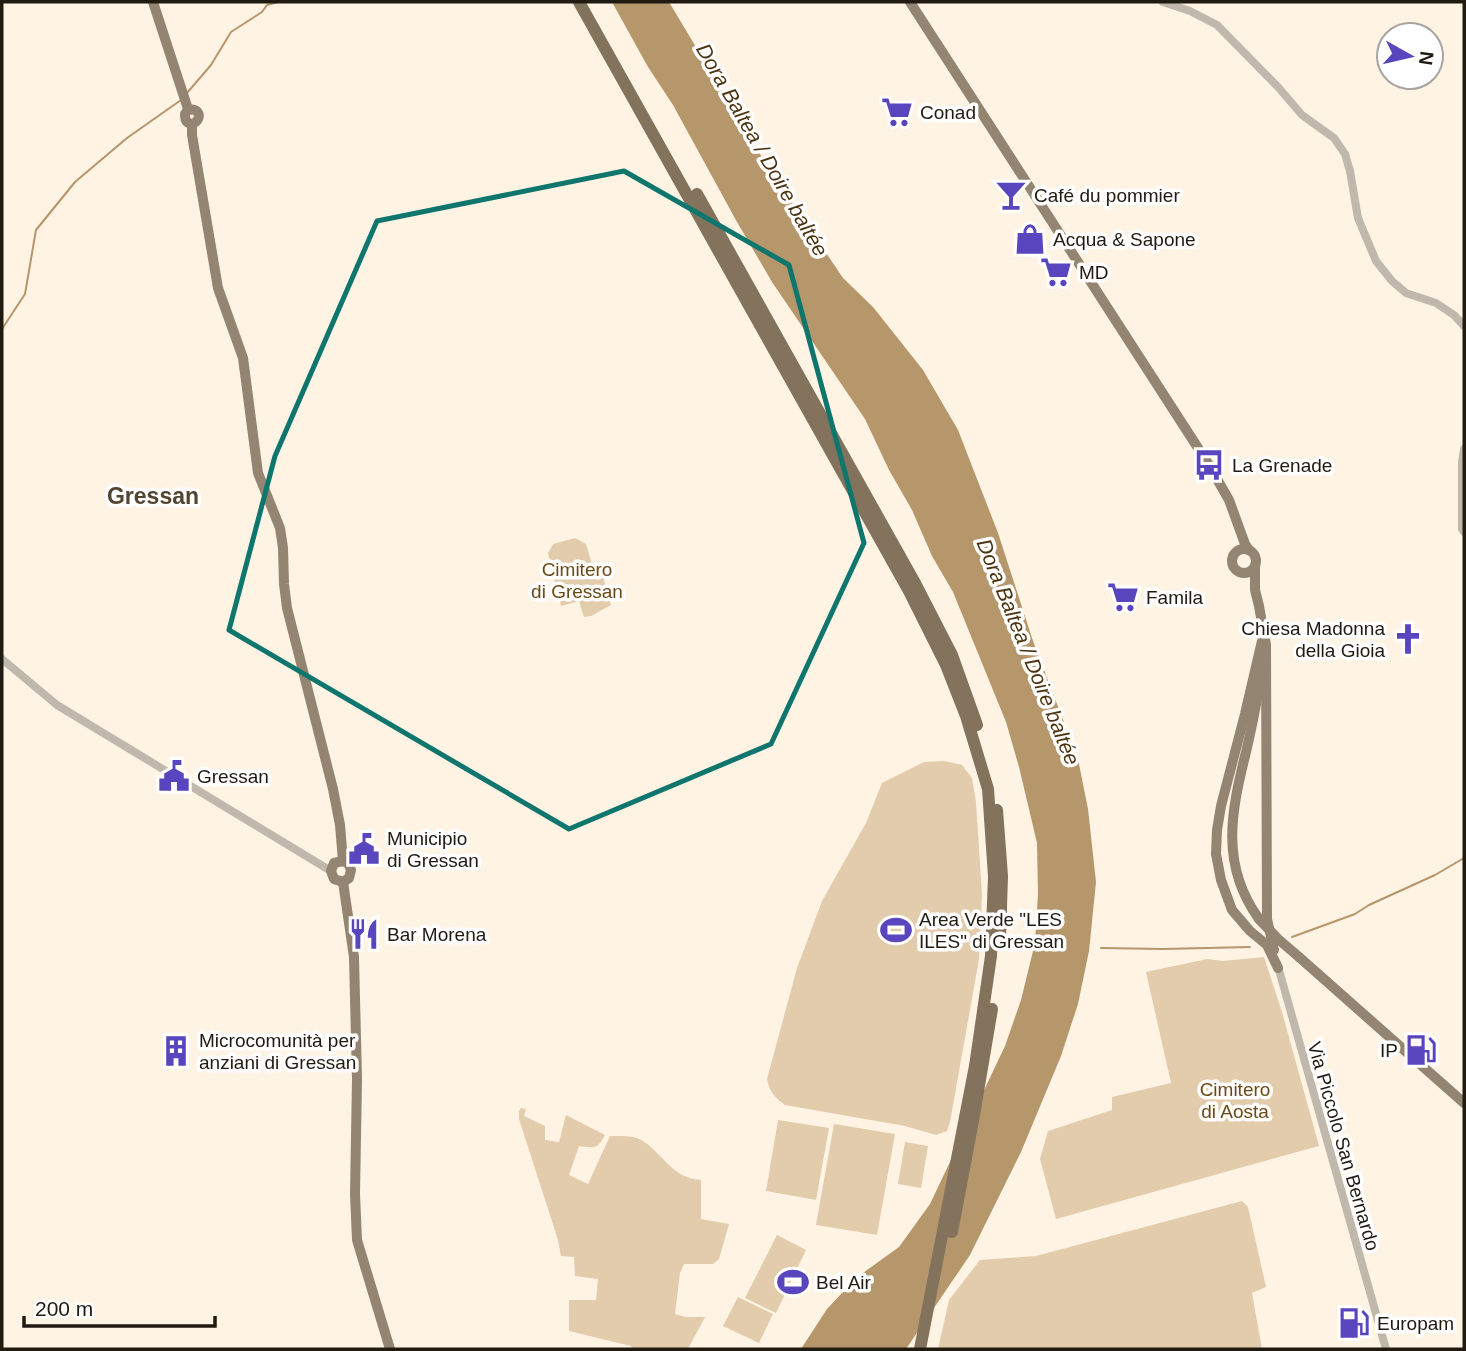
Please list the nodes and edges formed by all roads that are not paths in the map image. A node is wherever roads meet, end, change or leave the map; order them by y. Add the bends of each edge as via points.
1 (153, 2) edge
2 (579, 2) edge
3 (589, 2) edge
4 (911, 2) edge
5 (1163, 2) edge
6 (1464, 326) edge
7 (1464, 449) edge
8 (1238, 527) junction
9 (1464, 532) edge
10 (1249, 550) junction
11 (1235, 552) junction
12 (1255, 566) junction
13 (1241, 573) junction
14 (1255, 590) junction
15 (1263, 631) junction
16 (2, 659) edge
17 (343, 861) junction
18 (331, 872) junction
19 (343, 881) junction
20 (1264, 936) junction
21 (1273, 950) joint
22 (1278, 968) junction
23 (1464, 1103) edge
24 (390, 1349) edge
25 (920, 1349) edge
26 (929, 1349) edge
27 (1386, 1349) edge

1 - 17 main road via 188,110 199,114 192,124 195,154 218,288 243,358 258,473 280,528 287,608 333,789
2 - 25 highway via 909,591 967,716 988,789 994,876 991,956 975,1066
3 - 26 highway via 915,583 952,655 995,787 1002,876 999,958
4 - 8 main road via 1209,465
5 - 6 street via 1217,25 1301,115 1334,138 1345,154 1358,218 1376,261 1406,293 1436,303
7 - 9 street
8 - 10 main road
8 - 11 main road
10 - 11 main road
10 - 12 main road
11 - 13 main road via 1232,563
12 - 13 main road
12 - 14 main road
13 - 14 main road
14 - 15 main road
15 - 20 main road via 1267,674
15 - 20 main road via 1221,806 1216,854 1227,899 1240,921
15 - 23 main road, bridge via 1259,690 1233,810 1231,838 1240,886 1259,919 1278,939
16 - 18 street via 57,705
17 - 18 main road via 334,863
17 - 19 main road via 352,871
18 - 19 main road via 334,879
19 - 24 main road via 354,957 357,1240
20 - 21 main road
20 - 22 main road
21 - 22 street, Via Piccolo San Bernardo
22 - 27 street, Via Piccolo San Bernardo

